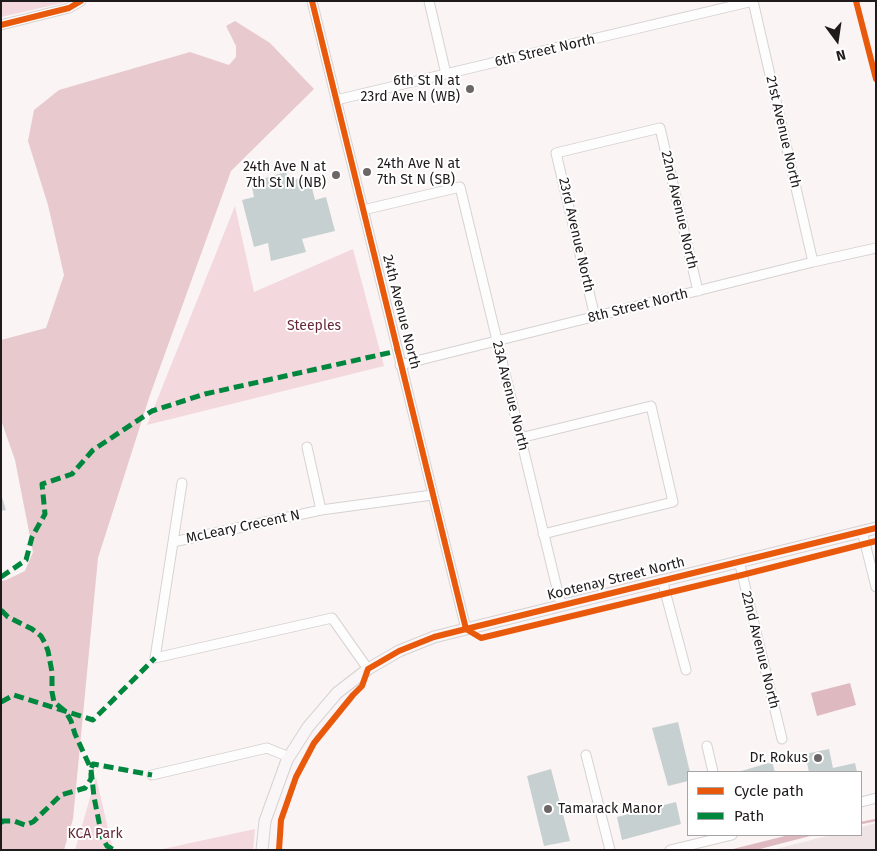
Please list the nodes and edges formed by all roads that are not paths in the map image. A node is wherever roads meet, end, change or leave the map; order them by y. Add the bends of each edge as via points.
1 (81, 1) edge
2 (312, 1) edge
3 (429, 1) edge
4 (753, 1) edge
5 (1, 25) edge
6 (446, 74) junction
7 (336, 100) junction
8 (556, 153) joint
9 (363, 210) junction
10 (876, 248) edge
11 (813, 262) junction
12 (698, 291) junction
13 (595, 317) junction
14 (496, 341) junction
15 (400, 365) junction
16 (520, 438) junction
17 (307, 446) dead end
18 (182, 483) dead end
19 (432, 495) junction
20 (321, 510) junction
21 (876, 528) edge
22 (862, 531) junction
23 (543, 534) junction
24 (173, 542) junction
25 (739, 561) junction
26 (662, 580) junction
27 (876, 587) edge
28 (561, 605) junction
29 (466, 629) junction
30 (368, 669) junction
31 (686, 670) dead end
32 (782, 739) dead end
33 (707, 746) dead end
34 (586, 755) dead end
35 (289, 757) junction
36 (713, 771) edge
37 (152, 775) dead end
38 (876, 798) edge
39 (862, 802) edge
40 (726, 836) edge
41 (262, 850) edge
42 (610, 850) edge
43 (670, 850) edge

1 - 5 street via 69,8
2 - 7 street, 24th Avenue North
3 - 6 street
4 - 6 street, 6th Street North
4 - 11 street, 21st Avenue North
6 - 7 street, 6th Street North
7 - 9 street, 24th Avenue North
8 - 12 street, 22nd Avenue North via 660,128
8 - 13 street, 23rd Avenue North
9 - 14 street, 23A Avenue North via 460,187
9 - 15 street, 24th Avenue North
10 - 11 street, 8th Street North
11 - 12 street, 8th Street North
12 - 13 street, 8th Street North
13 - 14 street, 8th Street North
14 - 15 street, 8th Street North
14 - 16 street, 23A Avenue North
15 - 19 street, 24th Avenue North
16 - 23 street, 23A Avenue North
16 - 23 street via 651,406 673,502
17 - 20 street
18 - 24 street
19 - 20 street, McLeary Crecent N
19 - 29 street, 24th Avenue North
20 - 24 street, McLeary Crecent N
21 - 22 street, Kootenay Street North
22 - 25 street, Kootenay Street North
22 - 27 street
23 - 28 street, 23A Avenue North
24 - 30 street, McLeary Crecent N via 155,658 332,618
25 - 26 street, Kootenay Street North
25 - 32 street, 22nd Avenue North
26 - 28 street, Kootenay Street North
26 - 31 street
28 - 29 street, Kootenay Street North
29 - 30 street, Kootenay Street North via 399,651
30 - 35 street, Kootenay Street North via 337,693 308,727
33 - 36 street
34 - 42 street
35 - 37 street via 267,748
35 - 41 street, Kootenay Street North via 265,821
38 - 39 street
40 - 43 street

